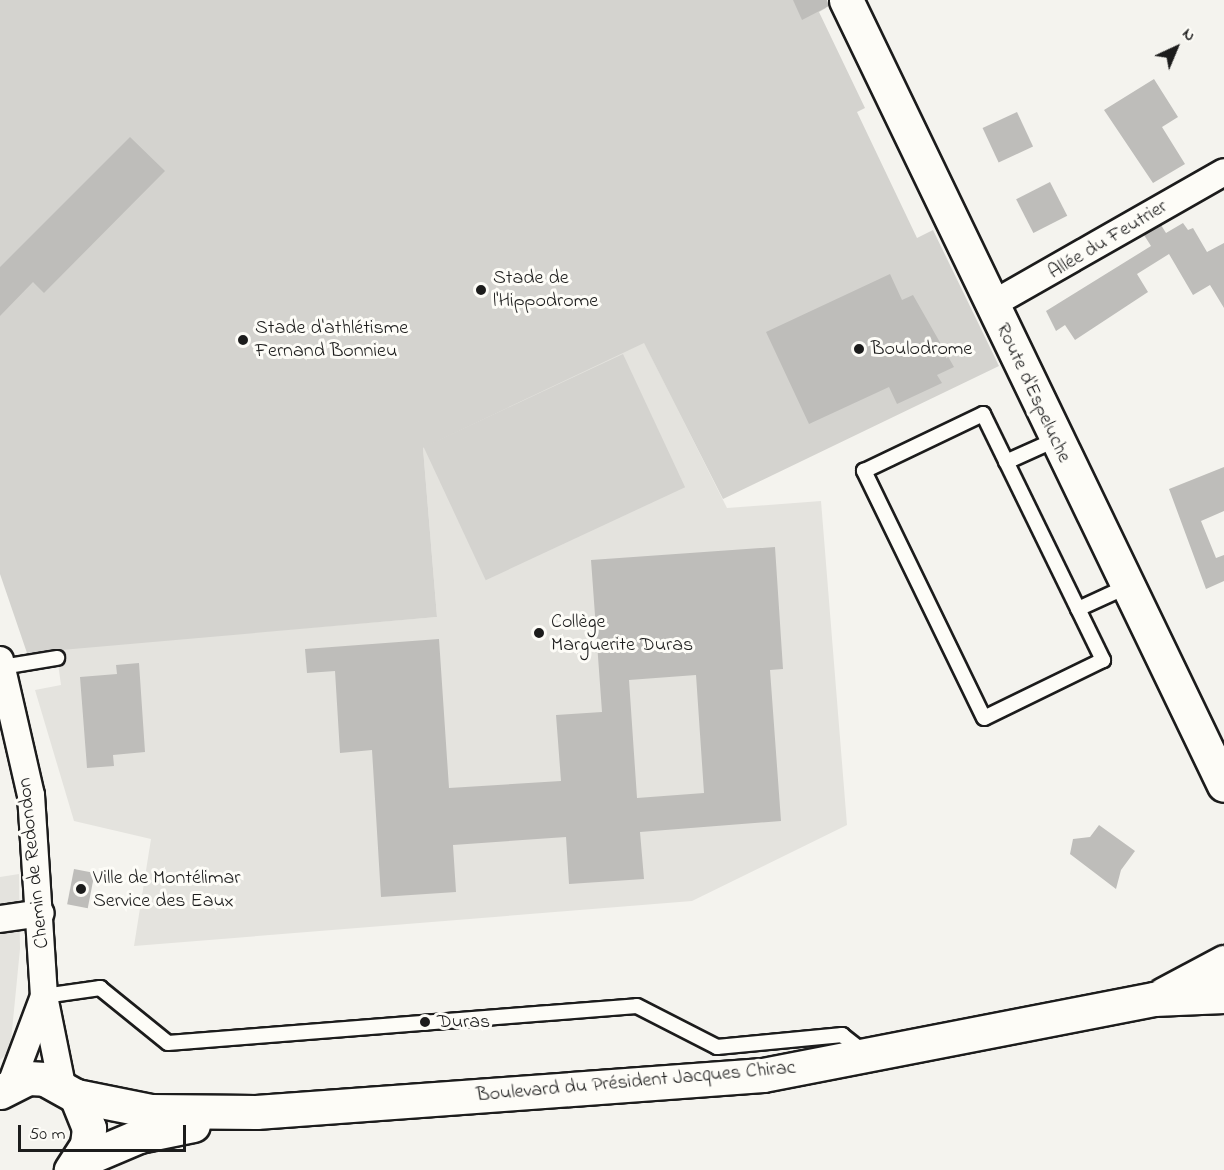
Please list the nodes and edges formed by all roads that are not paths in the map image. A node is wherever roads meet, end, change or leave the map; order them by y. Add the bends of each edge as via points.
1 (846, 0) edge
2 (1224, 172) edge
3 (991, 305) junction
4 (1055, 440) junction
5 (1006, 462) junction
6 (1126, 586) junction
7 (1078, 609) junction
8 (57, 658) dead end
9 (1, 664) edge
10 (1224, 785) edge
11 (41, 914) junction
12 (0, 919) edge
13 (1224, 962) edge
14 (44, 996) junction
15 (1224, 996) edge
16 (1154, 999) junction
17 (870, 1057) junction
18 (6, 1088) edge
19 (69, 1090) junction
20 (256, 1113) junction
21 (76, 1165) edge

1 - 3 main road, Route d'Espeluche
2 - 3 street, Allée du Feutrier
3 - 4 main road, Route d'Espeluche
4 - 5 lane
4 - 6 main road, Route d'Espeluche
5 - 7 lane
5 - 7 lane via 982,414 864,471 984,718 1103,660
6 - 7 lane
6 - 10 main road, Route d'Espeluche
8 - 9 lane
9 - 11 street, Chemin de Redondon via 31,795
11 - 12 street
11 - 14 street, Chemin de Redondon
13 - 16 main road, Boulevard du Président Jacques Chirac
14 - 17 lane via 100,988 168,1043 637,1006 717,1047 842,1035
14 - 18 street, Chemin de Redondon
14 - 19 street, Chemin de Redondon
15 - 16 main road, Boulevard du Président Jacques Chirac
16 - 17 main road, Boulevard du Président Jacques Chirac
17 - 20 main road, Boulevard du Président Jacques Chirac via 764,1075
18 - 19 main road, Boulevard du Président Jacques Chirac via 28,1078
19 - 20 main road, Boulevard du Président Jacques Chirac via 151,1111
19 - 21 main road via 89,1128
20 - 21 main road, Boulevard du Président Jacques Chirac via 140,1136

